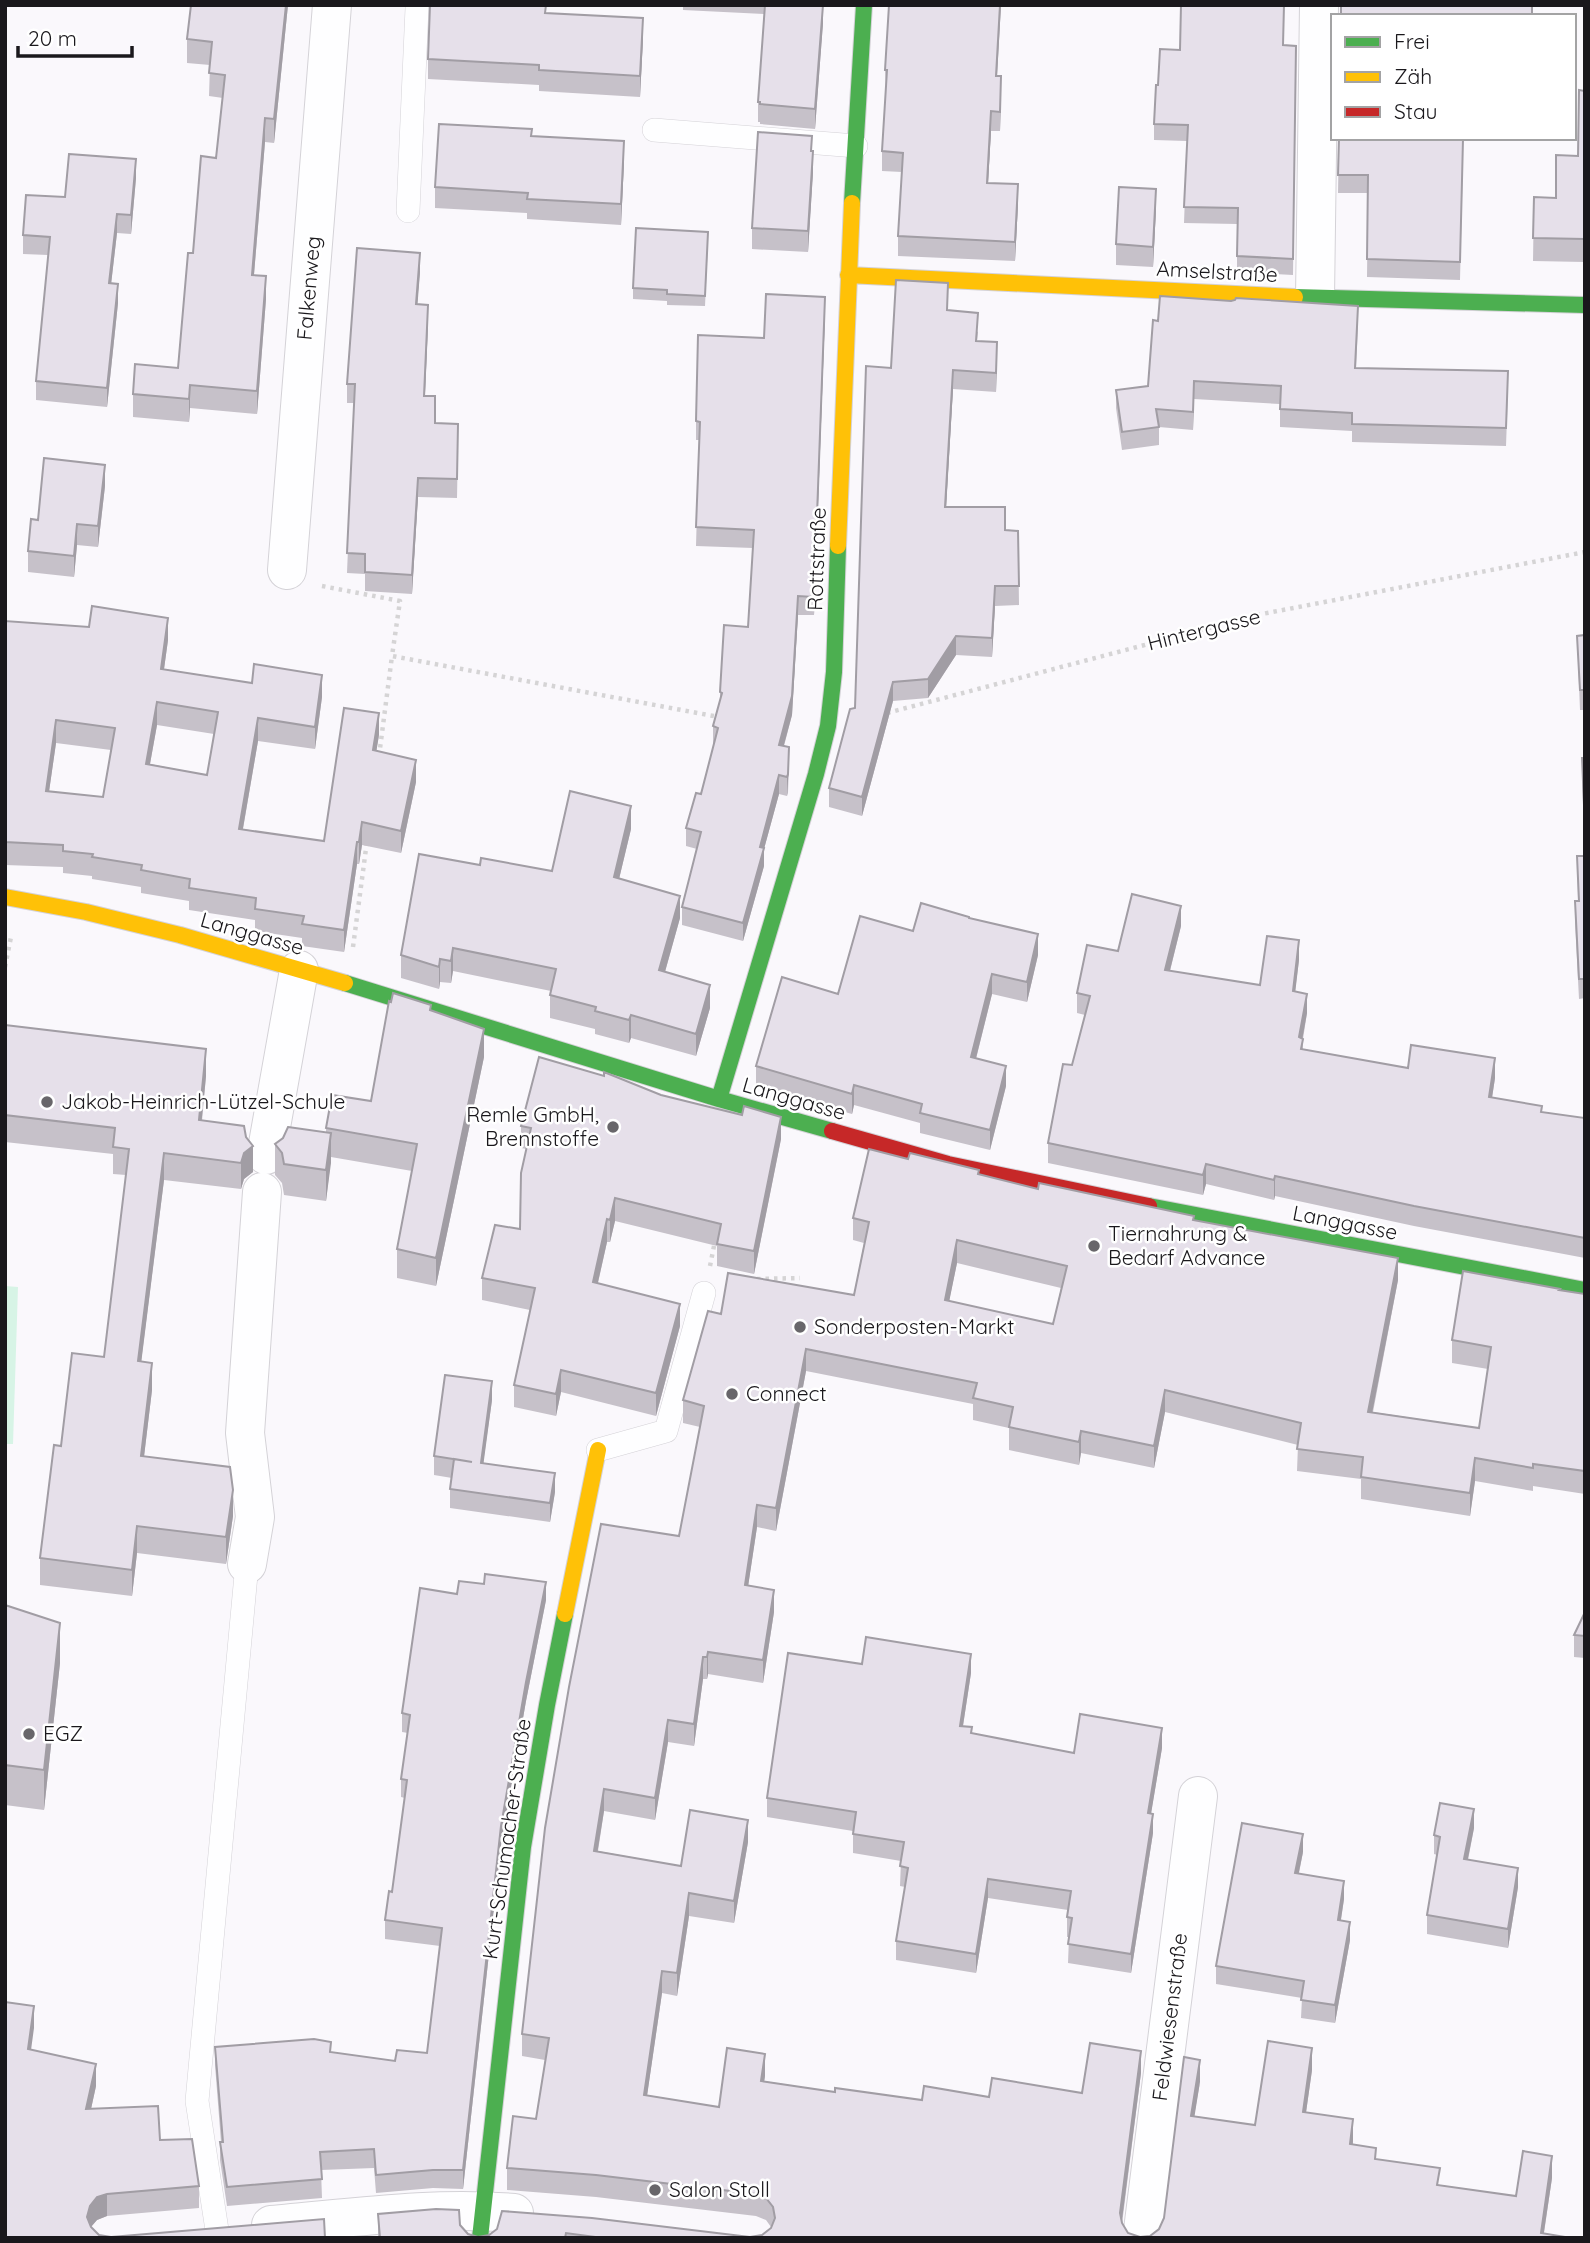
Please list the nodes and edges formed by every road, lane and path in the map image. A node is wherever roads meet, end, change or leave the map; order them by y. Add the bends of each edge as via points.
1 (332, 5) edge
2 (864, 5) edge
3 (1319, 5) edge
4 (415, 6) edge
5 (654, 130) dead end
6 (856, 146) junction
7 (408, 211) dead end
8 (848, 275) junction
9 (1314, 298) junction
10 (1585, 305) edge
11 (1585, 552) edge
12 (286, 570) joint
13 (392, 656) junction
14 (884, 713) edge
15 (722, 717) edge
16 (377, 766) edge
17 (368, 834) edge
18 (5, 897) edge
19 (11, 935) dead end
20 (5, 967) edge
21 (299, 970) junction
22 (347, 984) junction
23 (719, 1099) junction
24 (266, 1155) dead end
25 (262, 1192) dead end
26 (718, 1228) edge
27 (800, 1278) dead end
28 (706, 1286) junction
29 (1585, 1290) edge
30 (598, 1450) joint
31 (247, 1564) joint
32 (1198, 1796) dead end
33 (547, 2216) edge
34 (481, 2224) edge
35 (217, 2230) junction
36 (176, 2233) edge
37 (1142, 2238) edge

1 - 12 street, Falkenweg
2 - 6 street, Rottstraße
3 - 9 street
4 - 7 lane
5 - 6 lane
6 - 8 street, Rottstraße
8 - 9 street, Amselstraße
8 - 23 street, Rottstraße via 834,672 828,726
9 - 10 street, Amselstraße
11 - 14 path, Hintergasse via 1262,614
12 - 13 path via 328,588 400,601
13 - 15 path
13 - 16 path
17 - 22 path
18 - 21 street, Langgasse via 180,935
19 - 20 path
21 - 22 street, Langgasse
21 - 24 street
22 - 23 street, Langgasse
23 - 29 street, Langgasse via 948,1164
25 - 31 street via 245,1433 255,1517
26 - 28 path
27 - 28 path
28 - 30 lane via 666,1431
30 - 34 street, Kurt-Schumacher-Straße via 523,1847
31 - 35 lane via 197,2101
32 - 37 street, Feldwiesenstraße
33 - 34 street
34 - 35 street via 435,2210
35 - 36 street

